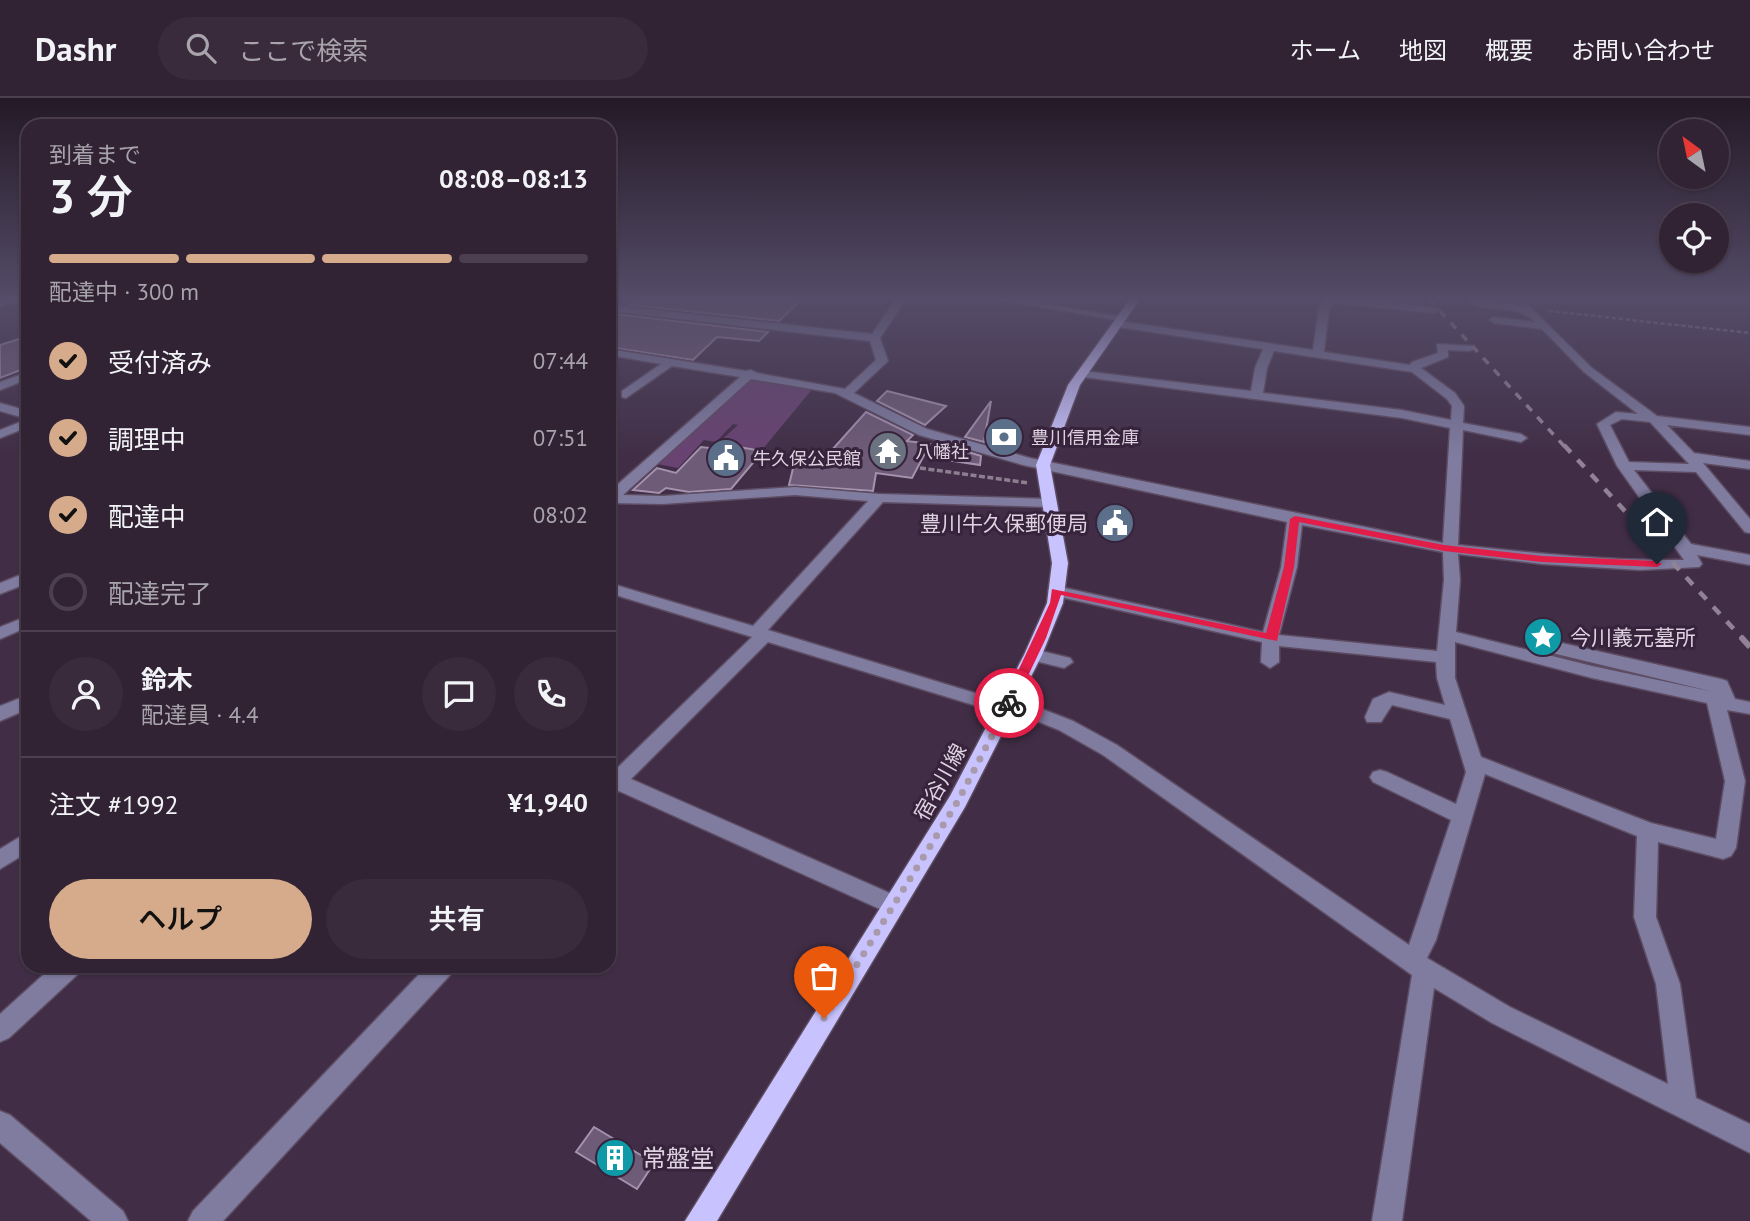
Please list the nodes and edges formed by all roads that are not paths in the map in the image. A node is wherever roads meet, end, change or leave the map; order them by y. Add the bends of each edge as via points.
1 (879, 351) edge
2 (1098, 351) edge
3 (1268, 351) edge
4 (1293, 351) edge
5 (1443, 351) edge
6 (1570, 351) edge
7 (616, 353) edge
8 (1318, 354) joint
9 (672, 360) junction
10 (1415, 369) junction
11 (751, 373) junction
12 (1083, 373) junction
13 (21, 378) edge
14 (0, 386) edge
15 (847, 393) junction
16 (626, 394) dead end
17 (1256, 397) junction
18 (0, 407) edge
19 (21, 413) edge
20 (1651, 417) junction
21 (1458, 425) junction
22 (21, 426) edge
23 (1750, 431) edge
24 (0, 434) edge
25 (1521, 438) dead end
26 (1691, 457) junction
27 (1750, 465) edge
28 (1624, 466) junction
29 (1701, 468) junction
30 (1047, 484) junction
31 (616, 494) edge
32 (879, 498) junction
33 (616, 499) edge
34 (1295, 519) junction
35 (1750, 529) edge
36 (1450, 548) junction
37 (1686, 548) junction
38 (1750, 560) edge
39 (21, 580) edge
40 (0, 589) edge
41 (616, 590) edge
42 (1056, 591) junction
43 (21, 624) edge
44 (0, 634) edge
45 (760, 634) junction
46 (1447, 635) junction
47 (1273, 638) junction
48 (1544, 645) dead end
49 (1033, 655) junction
50 (1445, 657) junction
51 (1064, 662) dead end
52 (1270, 662) dead end
53 (1721, 702) junction
54 (21, 704) edge
55 (1008, 704) junction
56 (1748, 708) dead end
57 (0, 714) edge
58 (1459, 715) junction
59 (1374, 717) dead end
60 (1475, 762) junction
61 (1380, 778) dead end
62 (616, 782) edge
63 (616, 786) edge
64 (1462, 816) junction
65 (1648, 831) junction
66 (21, 846) edge
67 (0, 860) edge
68 (893, 905) junction
69 (1419, 966) junction
70 (62, 973) edge
71 (436, 973) edge
72 (0, 1030) edge
73 (1684, 1106) junction
74 (0, 1125) edge
75 (1750, 1139) edge
76 (1393, 1218) edge
77 (113, 1221) edge
78 (204, 1221) edge
79 (700, 1221) edge

1 - 15 street via 882,361
2 - 12 main road, 宿谷川線
3 - 17 street
4 - 8 street
5 - 10 street via 1444,355 1416,364
6 - 20 street
7 - 9 street
8 - 10 street
9 - 11 street
9 - 16 street
10 - 21 street via 1451,396 1458,406
11 - 15 street
11 - 31 street
12 - 17 street
12 - 30 main road, 宿谷川線 via 1066,401
13 - 14 street
15 - 30 street via 923,432
17 - 21 street
18 - 19 street
20 - 23 street
20 - 26 street
20 - 28 street via 1620,415 1603,424
21 - 25 street
21 - 36 street
22 - 24 street
26 - 27 street
26 - 29 street
28 - 29 street
28 - 37 street
29 - 35 street
30 - 32 street
30 - 34 street
30 - 42 main road, 宿谷川線 via 1060,563
32 - 33 street via 795,491 677,500
32 - 45 street
34 - 36 street
34 - 47 street
36 - 37 street via 1578,561 1694,564
36 - 46 street
37 - 38 street
39 - 40 street
41 - 45 street
42 - 47 street
42 - 49 main road, 宿谷川線
43 - 44 street
45 - 55 street via 987,703
45 - 62 street
46 - 50 street
46 - 53 street
47 - 50 street via 1295,644
47 - 52 street
48 - 53 street via 1721,685
49 - 51 street
49 - 55 main road, 宿谷川線
50 - 58 street via 1446,678
53 - 56 street
53 - 65 street via 1735,781 1725,848
54 - 57 street
55 - 68 main road, 宿谷川線 via 958,801
55 - 69 street via 1064,723 1110,750
58 - 59 street via 1389,698
58 - 60 street
60 - 64 street
60 - 65 street
61 - 64 street
63 - 68 street
64 - 69 street
65 - 73 street via 1645,917 1668,984
66 - 67 street
68 - 79 main road, 宿谷川線
69 - 73 street via 1502,1015
69 - 76 street
70 - 72 street
71 - 78 street
73 - 75 street
74 - 77 street

